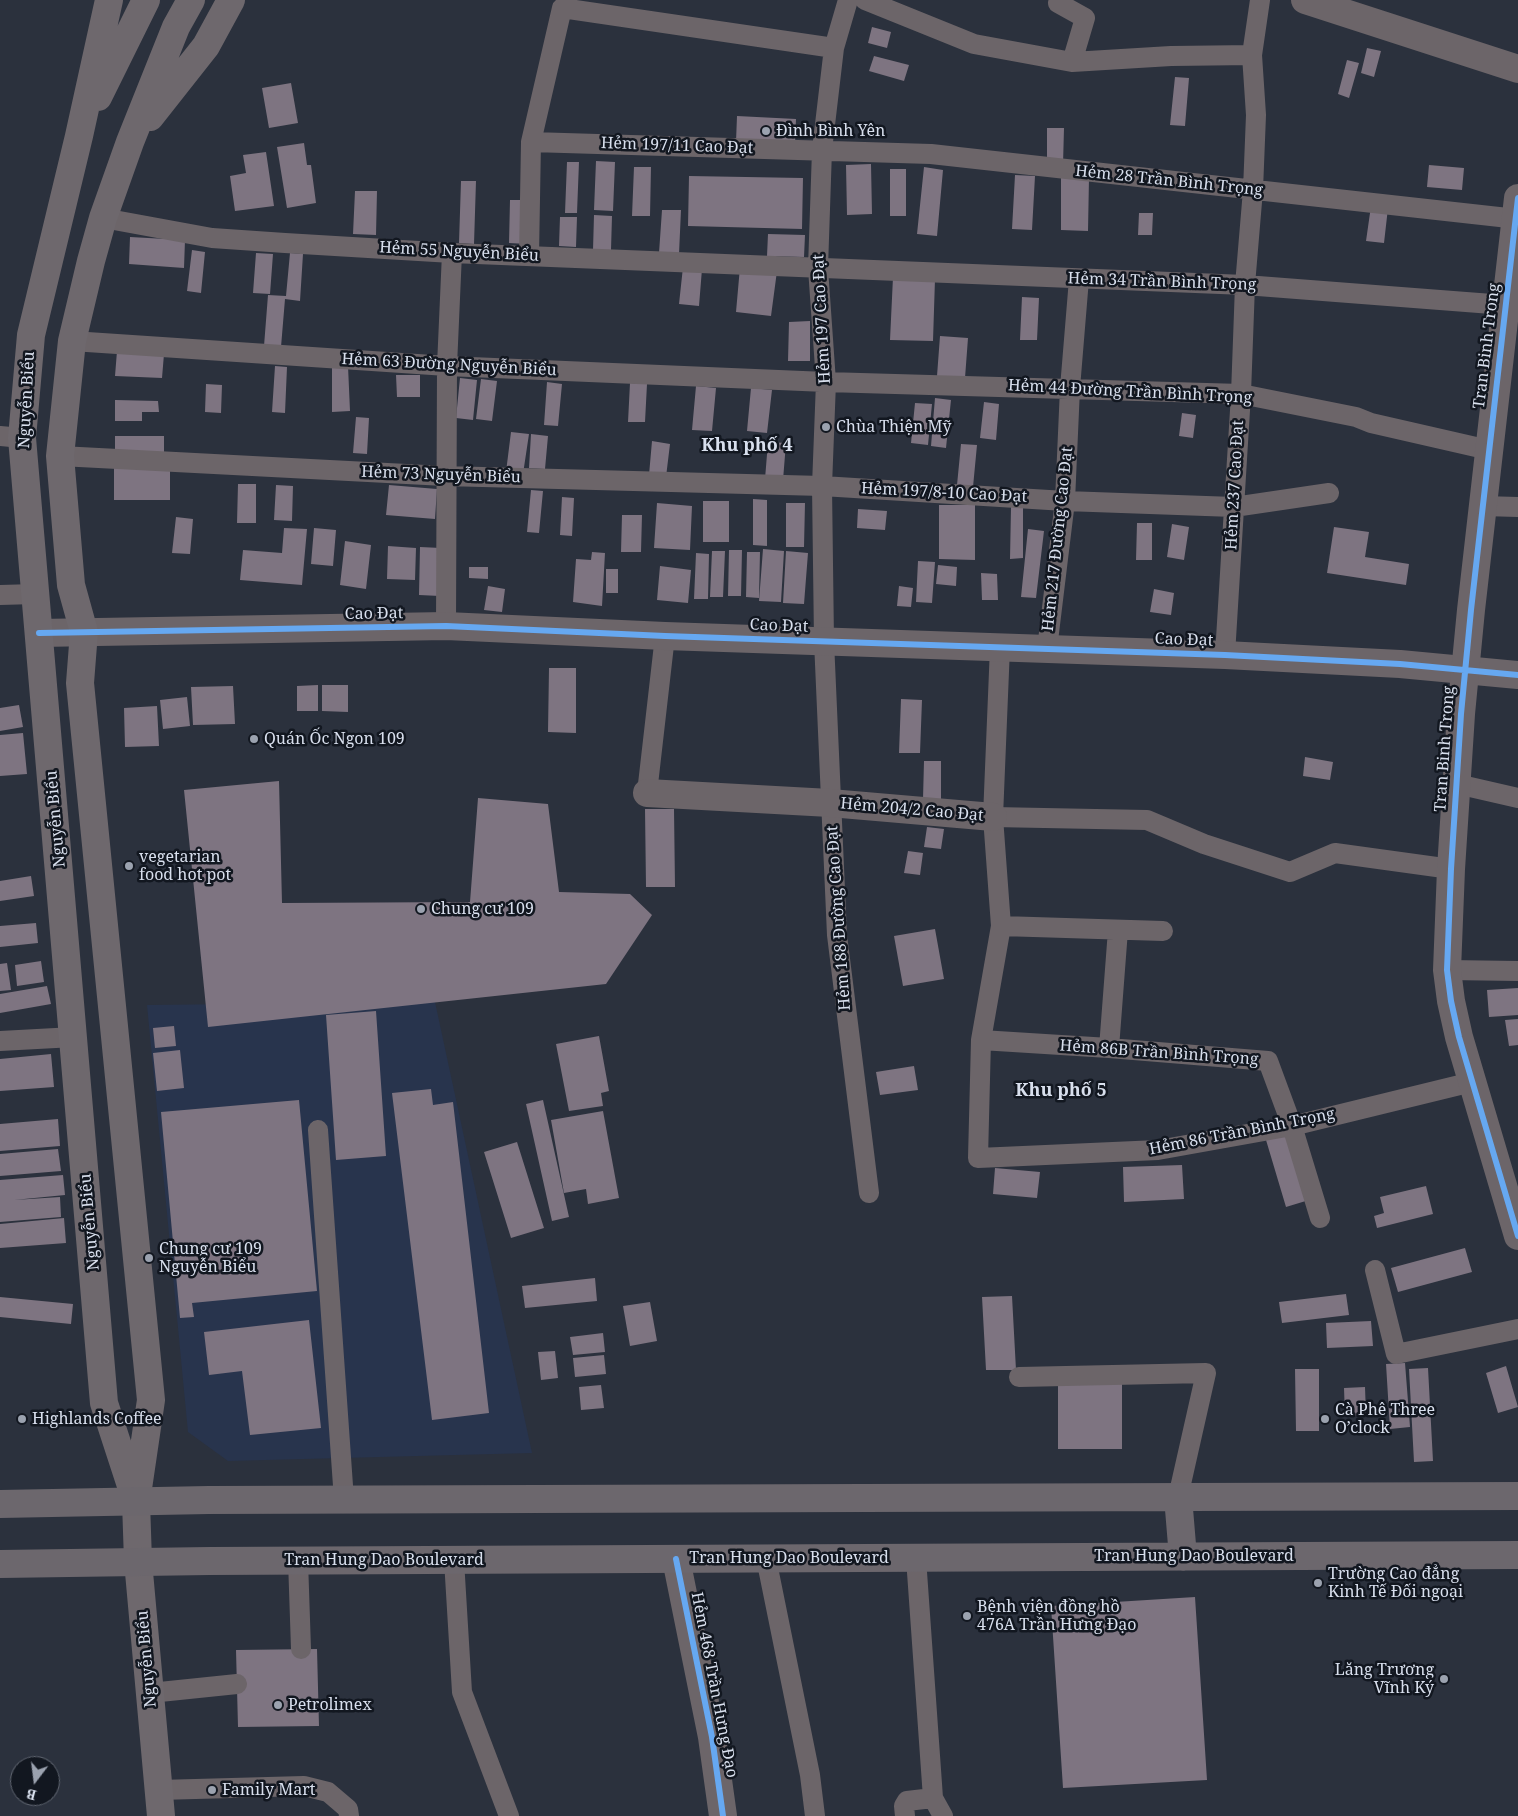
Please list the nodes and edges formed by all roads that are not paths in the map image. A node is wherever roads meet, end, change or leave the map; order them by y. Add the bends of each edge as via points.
1 (109, 0) edge
2 (191, 0) edge
3 (231, 0) edge
4 (848, 0) edge
5 (865, 0) edge
6 (1059, 0) edge
7 (1260, 0) edge
8 (1305, 0) edge
9 (144, 4) edge
10 (1367, 10) edge
11 (834, 48) junction
12 (1252, 55) junction
13 (1072, 62) junction
14 (1518, 69) edge
15 (79, 136) junction
16 (130, 142) junction
17 (532, 142) junction
18 (822, 150) junction
19 (1253, 190) junction
20 (1517, 212) edge
21 (103, 218) junction
22 (452, 253) junction
23 (529, 256) junction
24 (818, 268) junction
25 (1079, 279) junction
26 (1245, 285) junction
27 (1505, 305) junction
28 (72, 341) junction
29 (447, 366) junction
30 (826, 382) junction
31 (1070, 388) junction
32 (1241, 394) junction
33 (11, 437) edge
34 (1489, 450) junction
35 (60, 456) junction
36 (445, 476) junction
37 (822, 486) junction
38 (1329, 493) dead end
39 (1065, 500) junction
40 (1483, 506) junction
41 (1234, 507) junction
42 (1518, 507) edge
43 (35, 594) junction
44 (0, 595) edge
45 (446, 626) junction
46 (84, 632) junction
47 (39, 633) junction
48 (665, 636) junction
49 (824, 641) junction
50 (1000, 647) junction
51 (1047, 649) junction
52 (1225, 655) junction
53 (1465, 670) junction
54 (1518, 675) edge
55 (1457, 784) junction
56 (647, 794) joint
57 (1518, 798) edge
58 (830, 803) junction
59 (993, 817) junction
60 (1451, 869) junction
61 (1001, 926) junction
62 (1118, 930) junction
63 (1163, 931) dead end
64 (1448, 970) junction
65 (1518, 971) edge
66 (74, 1037) junction
67 (981, 1040) junction
68 (0, 1041) edge
69 (1109, 1048) junction
70 (1472, 1082) junction
71 (1292, 1126) junction
72 (318, 1130) dead end
73 (869, 1193) dead end
74 (1320, 1218) dead end
75 (1518, 1236) edge
76 (1375, 1270) dead end
77 (1518, 1329) edge
78 (1019, 1377) dead end
79 (1518, 1496) edge
80 (1178, 1498) junction
81 (344, 1500) junction
82 (136, 1502) junction
83 (0, 1504) edge
84 (1518, 1555) edge
85 (1183, 1557) junction
86 (766, 1558) junction
87 (916, 1558) junction
88 (676, 1559) junction
89 (298, 1560) junction
90 (454, 1560) junction
91 (138, 1562) junction
92 (0, 1564) edge
93 (301, 1649) dead end
94 (237, 1684) dead end
95 (150, 1693) junction
96 (933, 1798) junction
97 (160, 1803) edge
98 (349, 1816) edge
99 (509, 1816) edge
100 (723, 1816) edge
101 (815, 1816) edge
102 (905, 1816) edge
103 (943, 1816) edge

1 - 15 main road, Nguyễn Biểu
2 - 16 main road, Nguyễn Biểu via 176,27
3 - 16 main road, Nguyễn Biểu via 206,46
4 - 11 lane, Hẻm 197 Cao Đạt
5 - 13 lane via 974,44
6 - 13 lane via 1058,3 1085,18
7 - 12 lane, Hẻm 237 Cao Đạt
8 - 10 street
9 - 15 main road, Nguyễn Biểu
10 - 14 street
11 - 17 lane via 562,8
11 - 18 lane, Hẻm 197 Cao Đạt
12 - 13 lane
12 - 19 lane, Hẻm 237 Cao Đạt via 1256,115
15 - 33 main road, Nguyễn Biểu via 31,335
16 - 21 main road, Nguyễn Biểu
17 - 18 lane, Hẻm 197/11 Cao Đạt
17 - 23 lane
18 - 19 lane, Hẻm 28 Trần Bình Trọng via 931,154
18 - 24 lane, Hẻm 197 Cao Đạt
19 - 20 lane, Hẻm 28 Trần Bình Trọng
19 - 26 lane, Hẻm 237 Cao Đạt
20 - 27 street, Tran Binh Trong
21 - 22 lane, Hẻm 55 Nguyễn Biểu via 212,238
21 - 28 main road, Nguyễn Biểu
22 - 23 lane, Hẻm 55 Nguyễn Biểu
22 - 29 lane
23 - 24 lane, Hẻm 55 Nguyễn Biểu
24 - 25 lane, Hẻm 34 Trần Bình Trọng
24 - 30 lane, Hẻm 197 Cao Đạt
25 - 26 lane, Hẻm 34 Trần Bình Trọng
25 - 31 lane, Hẻm 217 Đường Cao Đạt
26 - 27 lane, Hẻm 34 Trần Bình Trọng
26 - 32 lane, Hẻm 237 Cao Đạt
27 - 34 street, Tran Binh Trong
28 - 29 lane, Hẻm 63 Đường Nguyễn Biểu
28 - 35 main road, Nguyễn Biểu
29 - 30 lane, Hẻm 63 Đường Nguyễn Biểu
29 - 36 lane
30 - 31 lane, Hẻm 44 Đường Trần Bình Trọng
30 - 37 lane, Hẻm 197 Cao Đạt
31 - 32 lane, Hẻm 44 Đường Trần Bình Trọng
31 - 39 lane, Hẻm 217 Đường Cao Đạt
32 - 34 lane, Hẻm 44 Đường Trần Bình Trọng via 1356,417
32 - 41 lane, Hẻm 237 Cao Đạt
33 - 43 main road, Nguyễn Biểu
34 - 40 street, Tran Binh Trong
35 - 36 lane, Hẻm 73 Nguyễn Biểu
35 - 46 main road, Nguyễn Biểu via 72,585
36 - 37 lane, Hẻm 73 Nguyễn Biểu
36 - 45 lane
37 - 39 lane, Hẻm 197/8-10 Cao Đạt
37 - 49 lane, Hẻm 197 Cao Đạt
38 - 41 lane, Hẻm 197/8-10 Cao Đạt
39 - 41 lane, Hẻm 197/8-10 Cao Đạt
39 - 51 lane, Hẻm 217 Đường Cao Đạt
40 - 42 lane
40 - 53 street, Tran Binh Trong
41 - 52 lane, Hẻm 237 Cao Đạt
43 - 44 lane
43 - 47 main road, Nguyễn Biểu
45 - 46 street, Cao Đạt
45 - 48 street, Cao Đạt
46 - 47 street, Cao Đạt
46 - 82 main road, Nguyễn Biểu via 80,683 151,1400
47 - 66 main road, Nguyễn Biểu
48 - 49 street, Cao Đạt
48 - 56 lane
49 - 50 street, Cao Đạt
49 - 58 lane, Hẻm 188 Đường Cao Đạt
50 - 51 street, Cao Đạt
50 - 59 lane
51 - 52 street, Cao Đạt
52 - 53 street, Cao Đạt
53 - 54 street, Cao Đạt
53 - 55 street, Tran Binh Trong
55 - 57 lane
55 - 60 street, Tran Binh Trong
56 - 58 street, Hẻm 204/2 Cao Đạt
58 - 59 street, Hẻm 204/2 Cao Đạt
58 - 73 lane, Hẻm 188 Đường Cao Đạt via 837,935
59 - 60 lane via 1147,820 1204,844 1290,872 1335,853
59 - 61 lane
60 - 64 street, Tran Binh Trong
61 - 62 lane
61 - 67 lane
62 - 63 lane
62 - 69 lane
64 - 65 lane
64 - 70 street, Tran Binh Trong via 1451,1001
66 - 68 lane
66 - 82 main road, Nguyễn Biểu via 104,1403
67 - 69 lane, Hẻm 86B Trần Bình Trọng
67 - 71 lane, Hẻm 86 Trần Bình Trọng via 978,1158 1158,1150
69 - 71 lane, Hẻm 86B Trần Bình Trọng via 1268,1061
70 - 71 lane, Hẻm 86 Trần Bình Trọng
70 - 75 street, Tran Binh Trong
71 - 74 lane
72 - 81 lane
76 - 77 lane via 1396,1354
78 - 80 lane via 1206,1373
79 - 80 main road
80 - 81 main road
80 - 85 main road
81 - 82 main road
82 - 83 main road
82 - 91 main road, Nguyễn Biểu
84 - 85 main road, Tran Hung Dao Boulevard
85 - 87 main road, Tran Hung Dao Boulevard
86 - 87 main road, Tran Hung Dao Boulevard
86 - 88 main road, Tran Hung Dao Boulevard
86 - 101 lane via 810,1775
87 - 96 lane
88 - 90 main road, Tran Hung Dao Boulevard
88 - 100 street, Hẻm 468 Trần Hưng Ðạo via 712,1737
89 - 90 main road, Tran Hung Dao Boulevard
89 - 91 main road, Tran Hung Dao Boulevard
89 - 93 lane
90 - 99 lane via 462,1692
91 - 92 main road, Tran Hung Dao Boulevard
91 - 95 main road, Nguyễn Biểu
94 - 95 lane
95 - 97 main road, Nguyễn Biểu
96 - 102 lane via 907,1801
96 - 103 lane
97 - 98 lane via 304,1786 328,1792 348,1809

